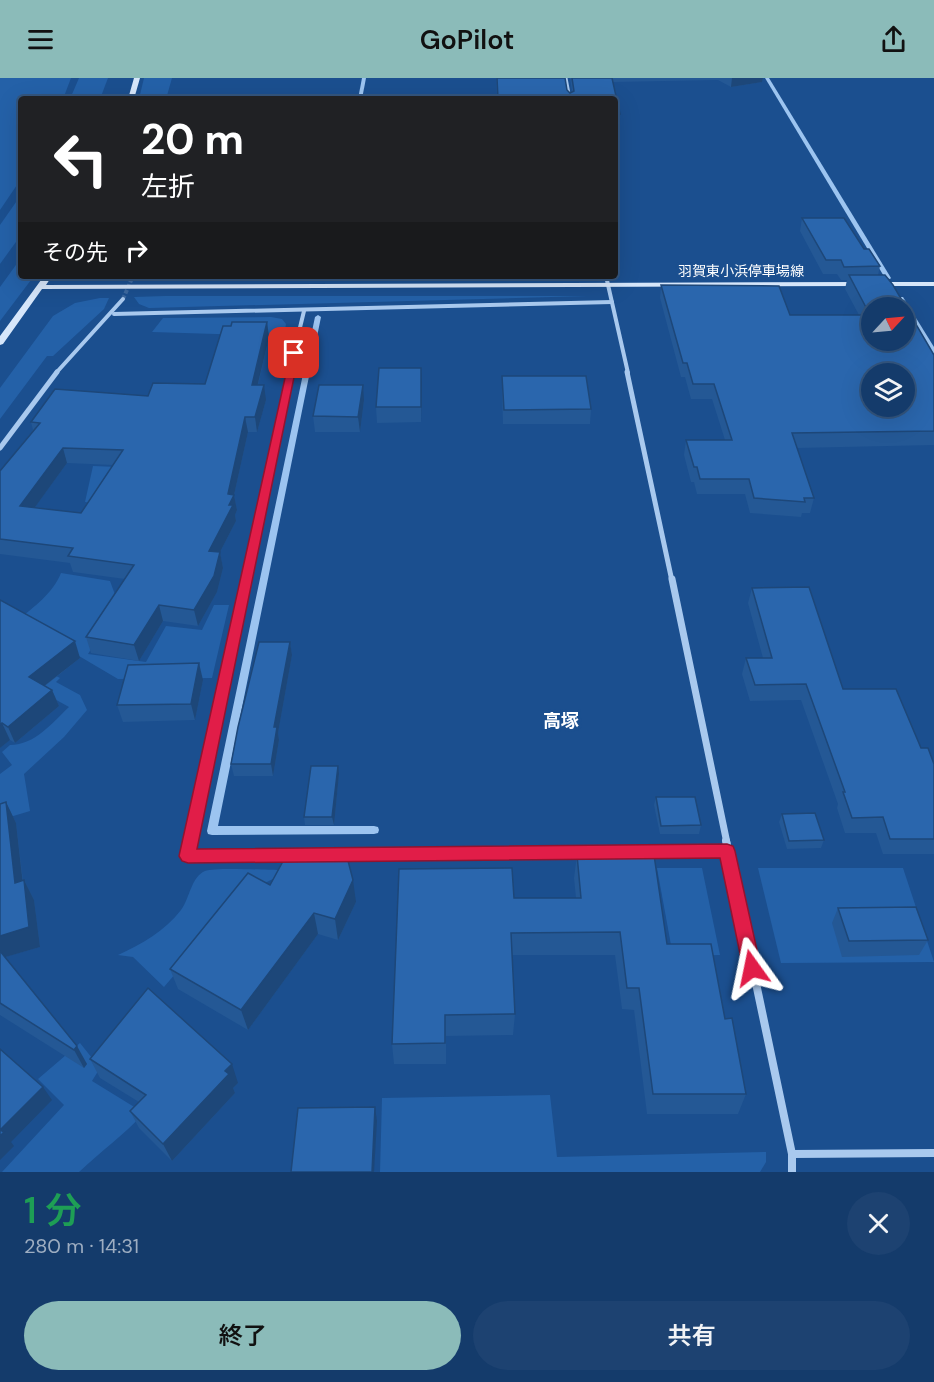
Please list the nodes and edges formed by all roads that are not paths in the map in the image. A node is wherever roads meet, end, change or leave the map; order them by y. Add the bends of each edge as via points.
1 (137, 78) edge
2 (566, 78) edge
3 (133, 96) edge
4 (569, 96) edge
5 (46, 279) edge
6 (607, 281) edge
7 (934, 284) edge
8 (41, 286) junction
9 (123, 299) tunnel mouth
10 (612, 303) junction
11 (304, 311) junction
12 (114, 314) junction
13 (0, 342) edge
14 (0, 448) edge
15 (727, 851) junction
16 (302, 856) edge
17 (336, 856) edge
18 (934, 1153) edge
19 (792, 1154) junction
20 (792, 1172) edge

1 - 3 main road
2 - 4 street
5 - 8 main road
6 - 7 main road, 羽賀東小浜停車場線
6 - 8 main road, 羽賀東小浜停車場線
6 - 10 street
8 - 13 main road
9 - 12 street
10 - 11 street
10 - 15 street
11 - 12 street
11 - 16 street via 188,856
12 - 14 street via 69,356
15 - 17 street
15 - 19 street
18 - 19 street
19 - 20 street

